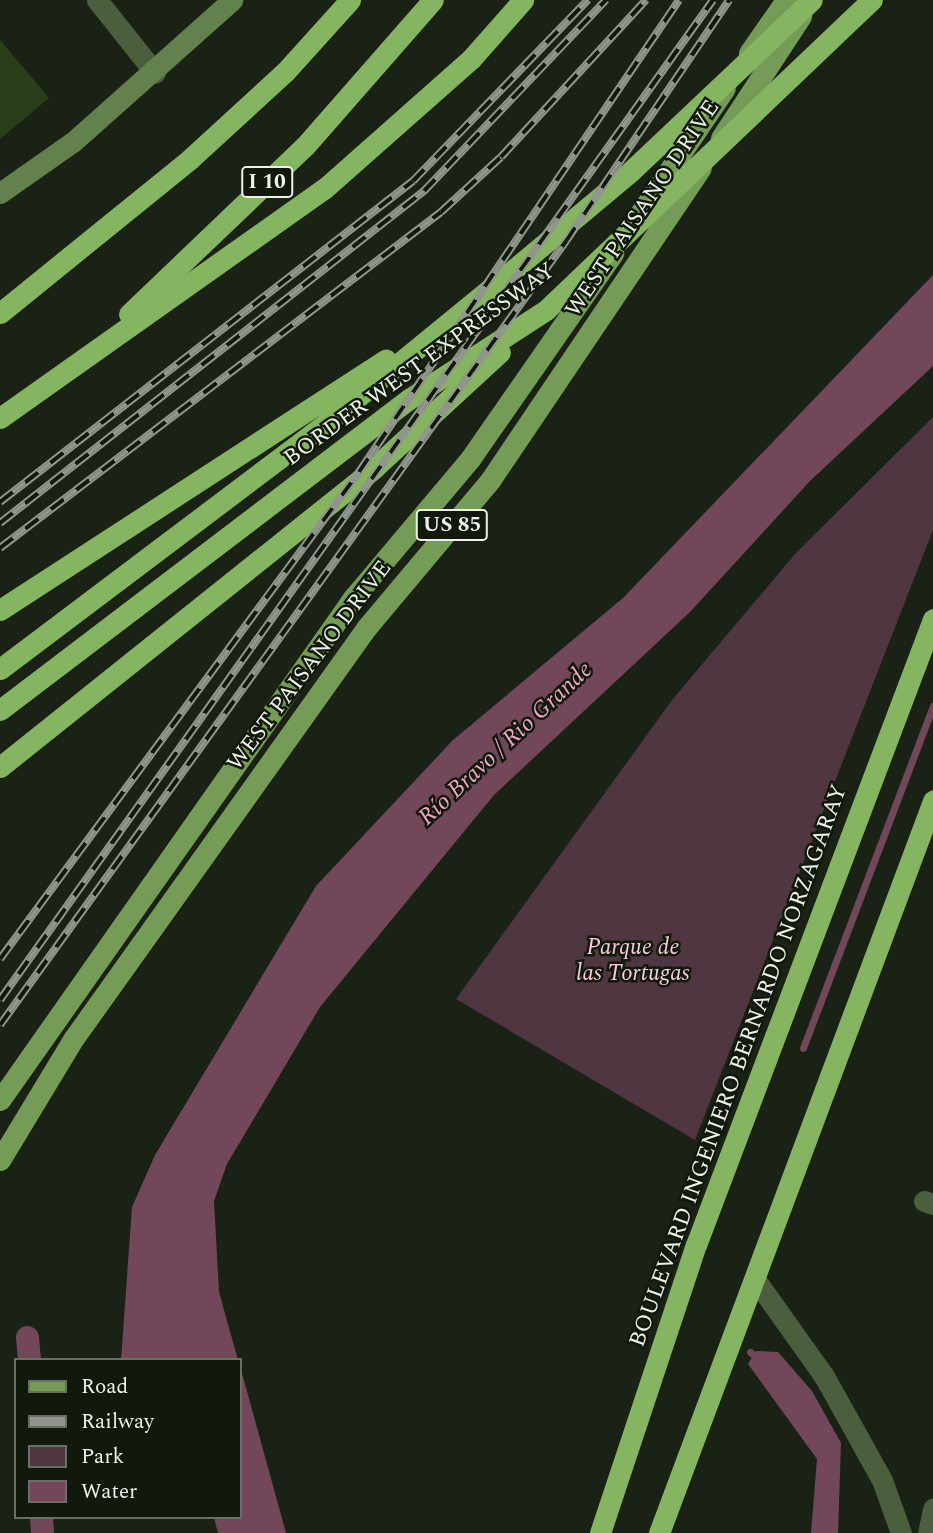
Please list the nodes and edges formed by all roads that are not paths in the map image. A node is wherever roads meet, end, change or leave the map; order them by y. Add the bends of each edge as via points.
1 (97, 0) edge
2 (232, 0) edge
3 (350, 0) edge
4 (433, 0) edge
5 (523, 0) edge
6 (786, 0) edge
7 (812, 0) edge
8 (872, 0) edge
9 (155, 73) junction
10 (0, 193) edge
11 (546, 310) junction
12 (0, 313) edge
13 (448, 321) junction
14 (89, 352) junction
15 (0, 418) edge
16 (0, 610) edge
17 (933, 619) edge
18 (0, 669) edge
19 (0, 710) edge
20 (0, 767) edge
21 (933, 801) edge
22 (0, 1100) edge
23 (0, 1160) edge
24 (755, 1279) junction
25 (933, 1509) edge
26 (600, 1533) edge
27 (659, 1533) edge
28 (901, 1533) edge
29 (928, 1533) edge

1 - 9 street
2 - 9 street
3 - 12 highway via 285,72 190,159
4 - 14 highway, I 10 via 305,146
5 - 14 highway via 471,59 324,188 254,244
6 - 22 main road, WEST PAISANO DRIVE / US 85 via 470,459 353,598
7 - 13 highway, BORDER WEST EXPRESSWAY via 630,172
7 - 23 main road, WEST PAISANO DRIVE / US 85 via 491,479 367,627 74,1038
8 - 11 highway, BORDER WEST EXPRESSWAY
9 - 10 street
11 - 19 highway, BORDER WEST EXPRESSWAY via 409,400
11 - 20 highway via 374,468
13 - 16 highway
13 - 18 highway, BORDER WEST EXPRESSWAY
14 - 15 highway, I 10
17 - 26 highway, BOULEVARD INGENIERO BERNARDO NORZAGARAY via 696,1245
21 - 24 highway
24 - 27 highway
24 - 28 street via 831,1388 882,1480
25 - 29 street

